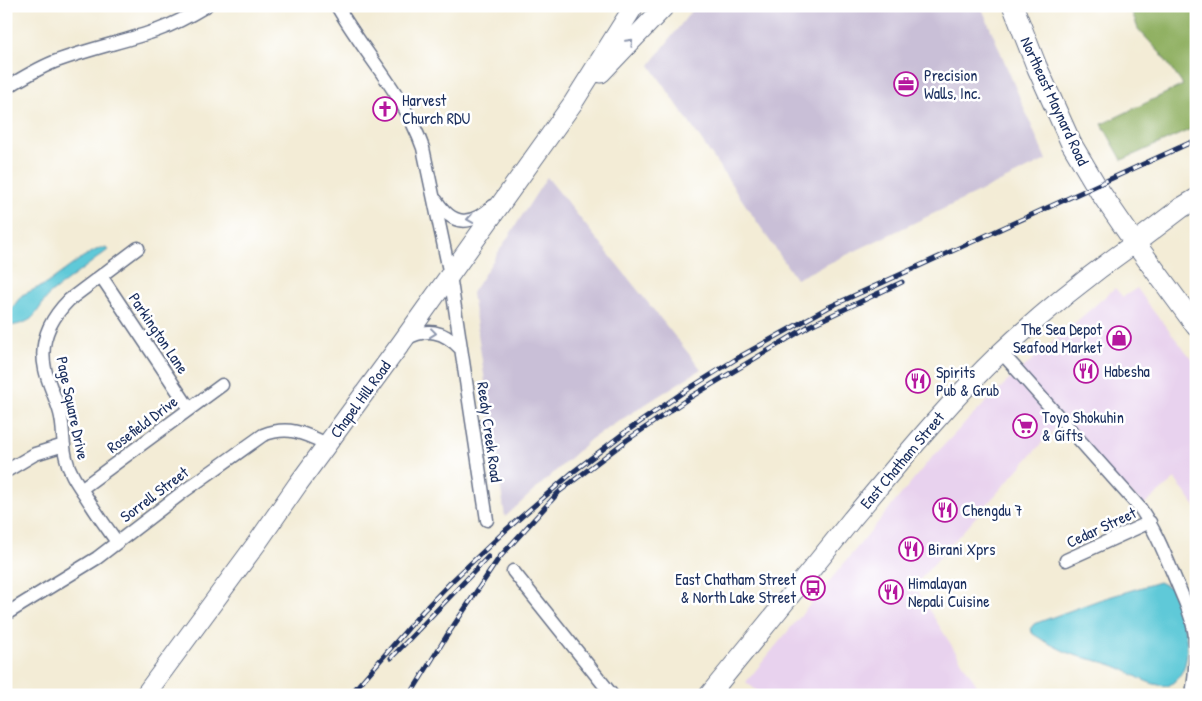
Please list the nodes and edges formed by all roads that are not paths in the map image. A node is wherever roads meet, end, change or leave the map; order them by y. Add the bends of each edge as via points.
1 (206, 6) edge
2 (337, 6) edge
3 (634, 6) edge
4 (665, 6) edge
5 (1013, 6) edge
6 (6, 88) edge
7 (573, 103) junction
8 (508, 193) junction
9 (434, 195) junction
10 (1196, 199) edge
11 (1135, 243) junction
12 (138, 248) dead end
13 (450, 274) junction
14 (101, 276) junction
15 (1196, 326) edge
16 (402, 342) junction
17 (461, 349) junction
18 (1001, 352) junction
19 (222, 384) dead end
20 (190, 408) junction
21 (327, 444) junction
22 (64, 445) junction
23 (8, 470) dead end
24 (81, 489) junction
25 (487, 520) dead end
26 (1150, 522) junction
27 (117, 542) junction
28 (1066, 560) dead end
29 (513, 571) dead end
30 (6, 614) edge
31 (145, 695) edge
32 (612, 695) edge
33 (709, 695) edge
34 (1192, 695) edge

1 - 6 street via 159,30 54,62
2 - 9 street, Reedy Creek Road via 410,118 423,148
3 - 7 main road, Chapel Hill Road
7 -> 4 main road, Chapel Hill Road
5 - 11 main road, Northeast Maynard Road via 1071,143
7 - 8 main road, Chapel Hill Road
8 -> 9 street, Reedy Creek Road via 478,218 469,221 451,217
8 - 13 main road, Chapel Hill Road
9 - 13 street, Reedy Creek Road
10 - 11 main road, East Chatham Street
11 - 15 main road, Northeast Maynard Road
11 - 18 main road, East Chatham Street via 1056,303
12 - 14 street, Page Square Drive
13 - 16 main road, Chapel Hill Road
13 - 17 street, Reedy Creek Road
14 - 20 street, Parkington Lane
14 - 22 street, Page Square Drive via 59,310 46,338 45,370 61,415
16 -> 17 street via 423,332 436,332 454,341
16 - 21 main road, Chapel Hill Road
17 - 25 street, Reedy Creek Road
18 - 26 street
18 - 33 main road, East Chatham Street via 946,408
19 - 20 street, Rosefield Drive
20 - 24 street, Rosefield Drive
21 - 27 street, Sorrell Street via 296,431 263,435
21 - 31 main road, Chapel Hill Road
22 - 23 street via 35,454
22 - 24 street, Page Square Drive via 68,467
24 - 27 street, Page Square Drive
26 - 28 street, Cedar Street
26 - 34 street via 1194,626
27 - 30 street, Sorrell Street via 97,558
29 - 32 street

